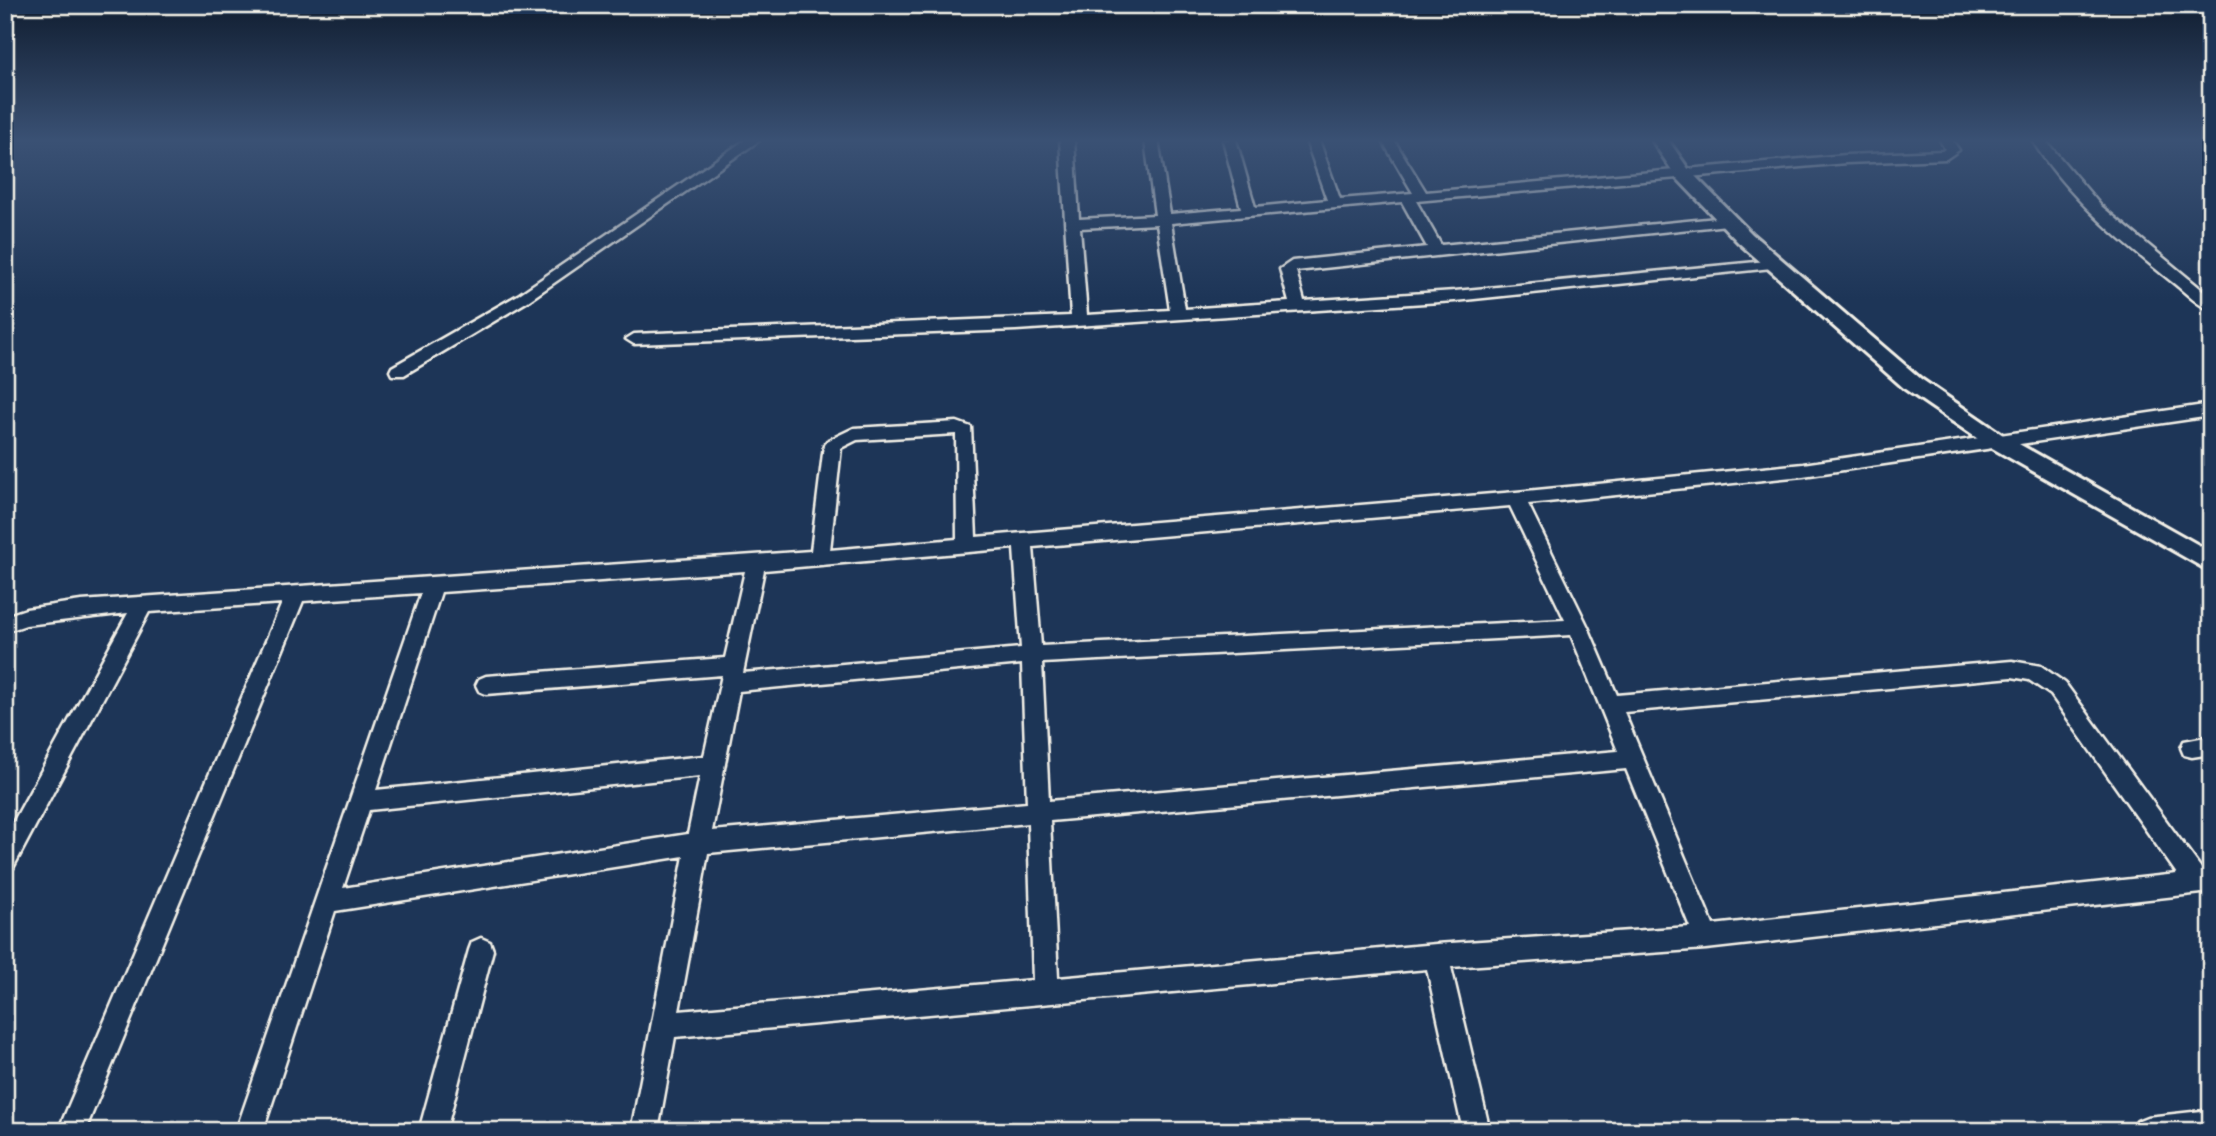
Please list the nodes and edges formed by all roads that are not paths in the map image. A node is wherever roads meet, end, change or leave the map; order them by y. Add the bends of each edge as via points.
1 (676, 193) edge
2 (1071, 193) edge
3 (1160, 193) edge
4 (1244, 193) edge
5 (1331, 193) edge
6 (1412, 193) edge
7 (1461, 193) edge
8 (1701, 193) edge
9 (2083, 193) edge
10 (1414, 197) junction
11 (1335, 204) junction
12 (1249, 212) junction
13 (1164, 219) junction
14 (1727, 220) junction
15 (1074, 224) junction
16 (1436, 250) junction
17 (1772, 263) junction
18 (1298, 306) junction
19 (2211, 306) edge
20 (1178, 314) junction
21 (1079, 321) junction
22 (634, 339) dead end
23 (398, 371) dead end
24 (2211, 410) edge
25 (1995, 440) junction
26 (1516, 499) junction
27 (1023, 539) junction
28 (967, 544) junction
29 (820, 557) junction
30 (756, 563) junction
31 (2211, 563) edge
32 (434, 585) junction
33 (295, 596) junction
34 (142, 606) junction
35 (5, 624) edge
36 (1578, 627) junction
37 (1034, 655) junction
38 (732, 675) junction
39 (485, 685) dead end
40 (1608, 705) junction
41 (1630, 759) junction
42 (713, 765) junction
43 (364, 801) junction
44 (1036, 812) junction
45 (699, 843) junction
46 (5, 860) edge
47 (2204, 882) edge
48 (329, 901) junction
49 (1706, 937) junction
50 (481, 950) dead end
51 (1436, 956) junction
52 (1046, 990) junction
53 (666, 1025) junction
54 (2211, 1123) edge
55 (71, 1131) edge
56 (249, 1131) edge
57 (432, 1131) edge
58 (644, 1131) edge
59 (1477, 1131) edge
60 (2147, 1131) edge

1 - 23 street via 558,275
2 - 15 street
3 - 13 street
4 - 12 street
5 - 11 street
6 - 10 street
7 - 10 street
8 - 14 street
9 - 19 street via 2121,234
10 - 11 street
10 - 16 street
11 - 12 street
12 - 13 street
13 - 15 street
13 - 20 street
14 - 16 street
14 - 17 street
15 - 21 street
16 - 18 street via 1293,265 1288,269
17 - 18 street via 1455,296
17 - 25 street via 1913,384
18 - 20 street
20 - 21 street
21 - 22 street
24 - 25 street
25 - 26 street via 1803,470
25 - 31 street
26 - 27 street
26 - 36 street
27 - 28 street
27 - 37 street
28 - 29 street
28 - 29 street via 965,431 854,434 833,445
29 - 30 street
30 - 32 street
30 - 38 street
32 - 33 street
32 - 43 street
33 - 34 street
33 - 55 street
34 - 35 street via 81,609
34 - 46 street
36 - 37 street
36 - 40 street
37 - 38 street
37 - 44 street
38 - 39 street
38 - 42 street
40 - 41 street
40 - 47 street via 1999,670 2035,672 2058,689
41 - 44 street
41 - 49 street
42 - 43 street
42 - 45 street
43 - 48 street
44 - 45 street
44 - 52 street
45 - 48 street
45 - 53 street
47 - 49 street
48 - 56 street
49 - 51 street
50 - 57 street
51 - 52 street
51 - 59 street
52 - 53 street
53 - 58 street
54 - 60 street

